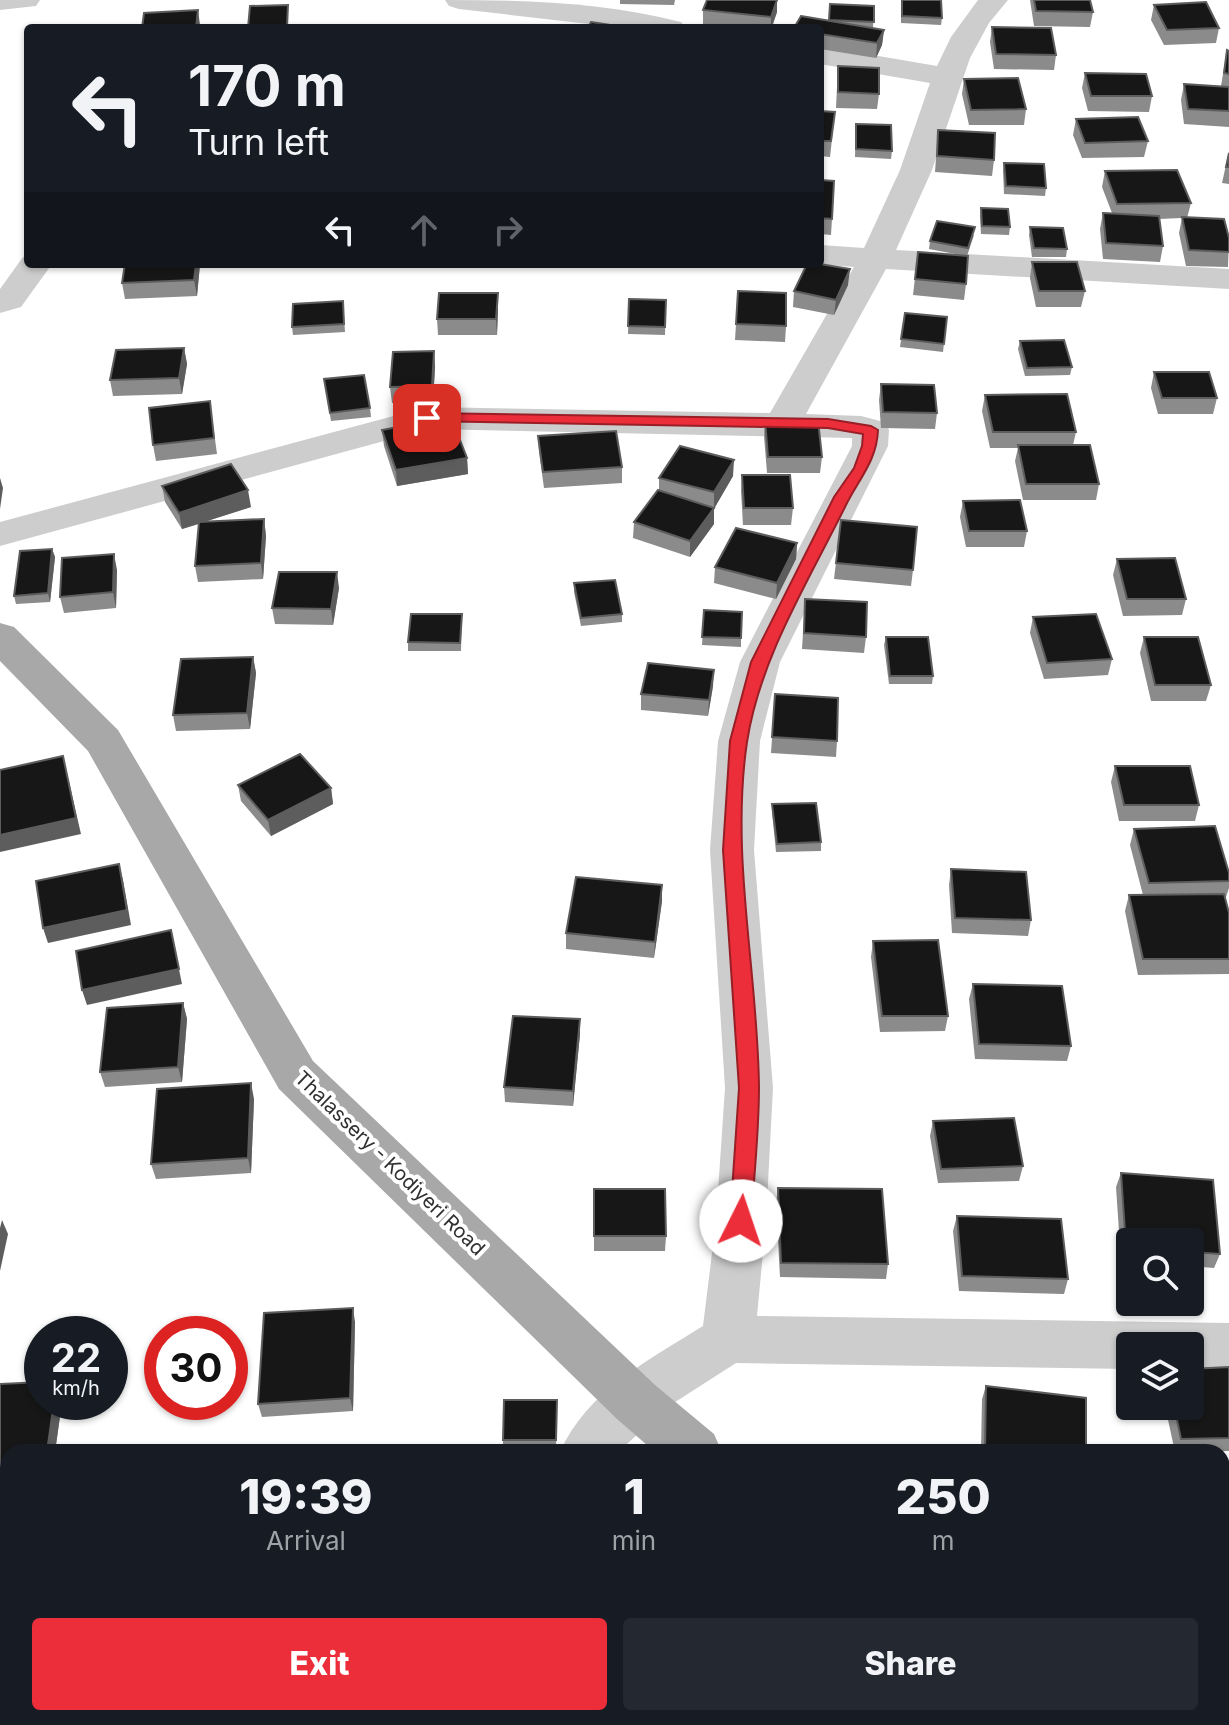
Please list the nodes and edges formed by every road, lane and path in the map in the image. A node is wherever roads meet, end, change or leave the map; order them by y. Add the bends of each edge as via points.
1 (26, 0) edge
2 (459, 0) edge
3 (994, 0) edge
4 (0, 1) edge
5 (650, 24) edge
6 (824, 56) edge
7 (947, 77) junction
8 (824, 255) edge
9 (874, 259) junction
10 (32, 268) edge
11 (1229, 279) edge
12 (0, 303) edge
13 (782, 424) junction
14 (0, 534) edge
15 (0, 637) edge
16 (728, 1339) junction
17 (1229, 1347) edge
18 (636, 1402) junction
19 (591, 1444) edge
20 (686, 1444) edge

1 - 4 street
2 - 5 street
3 - 7 street via 962,40
6 - 7 street
7 - 9 street via 916,170
8 - 9 street
9 - 11 street
9 - 13 street
10 - 12 street via 9,300
13 - 14 street via 427,418
13 - 16 street via 871,430 870,446 760,662 739,741 732,850 749,1088
15 - 18 main road, Thalassery - Kodiyeri Road via 103,741 296,1075
16 - 17 street
16 - 18 street
18 - 19 street
18 - 20 main road, Thalassery - Kodiyeri Road

